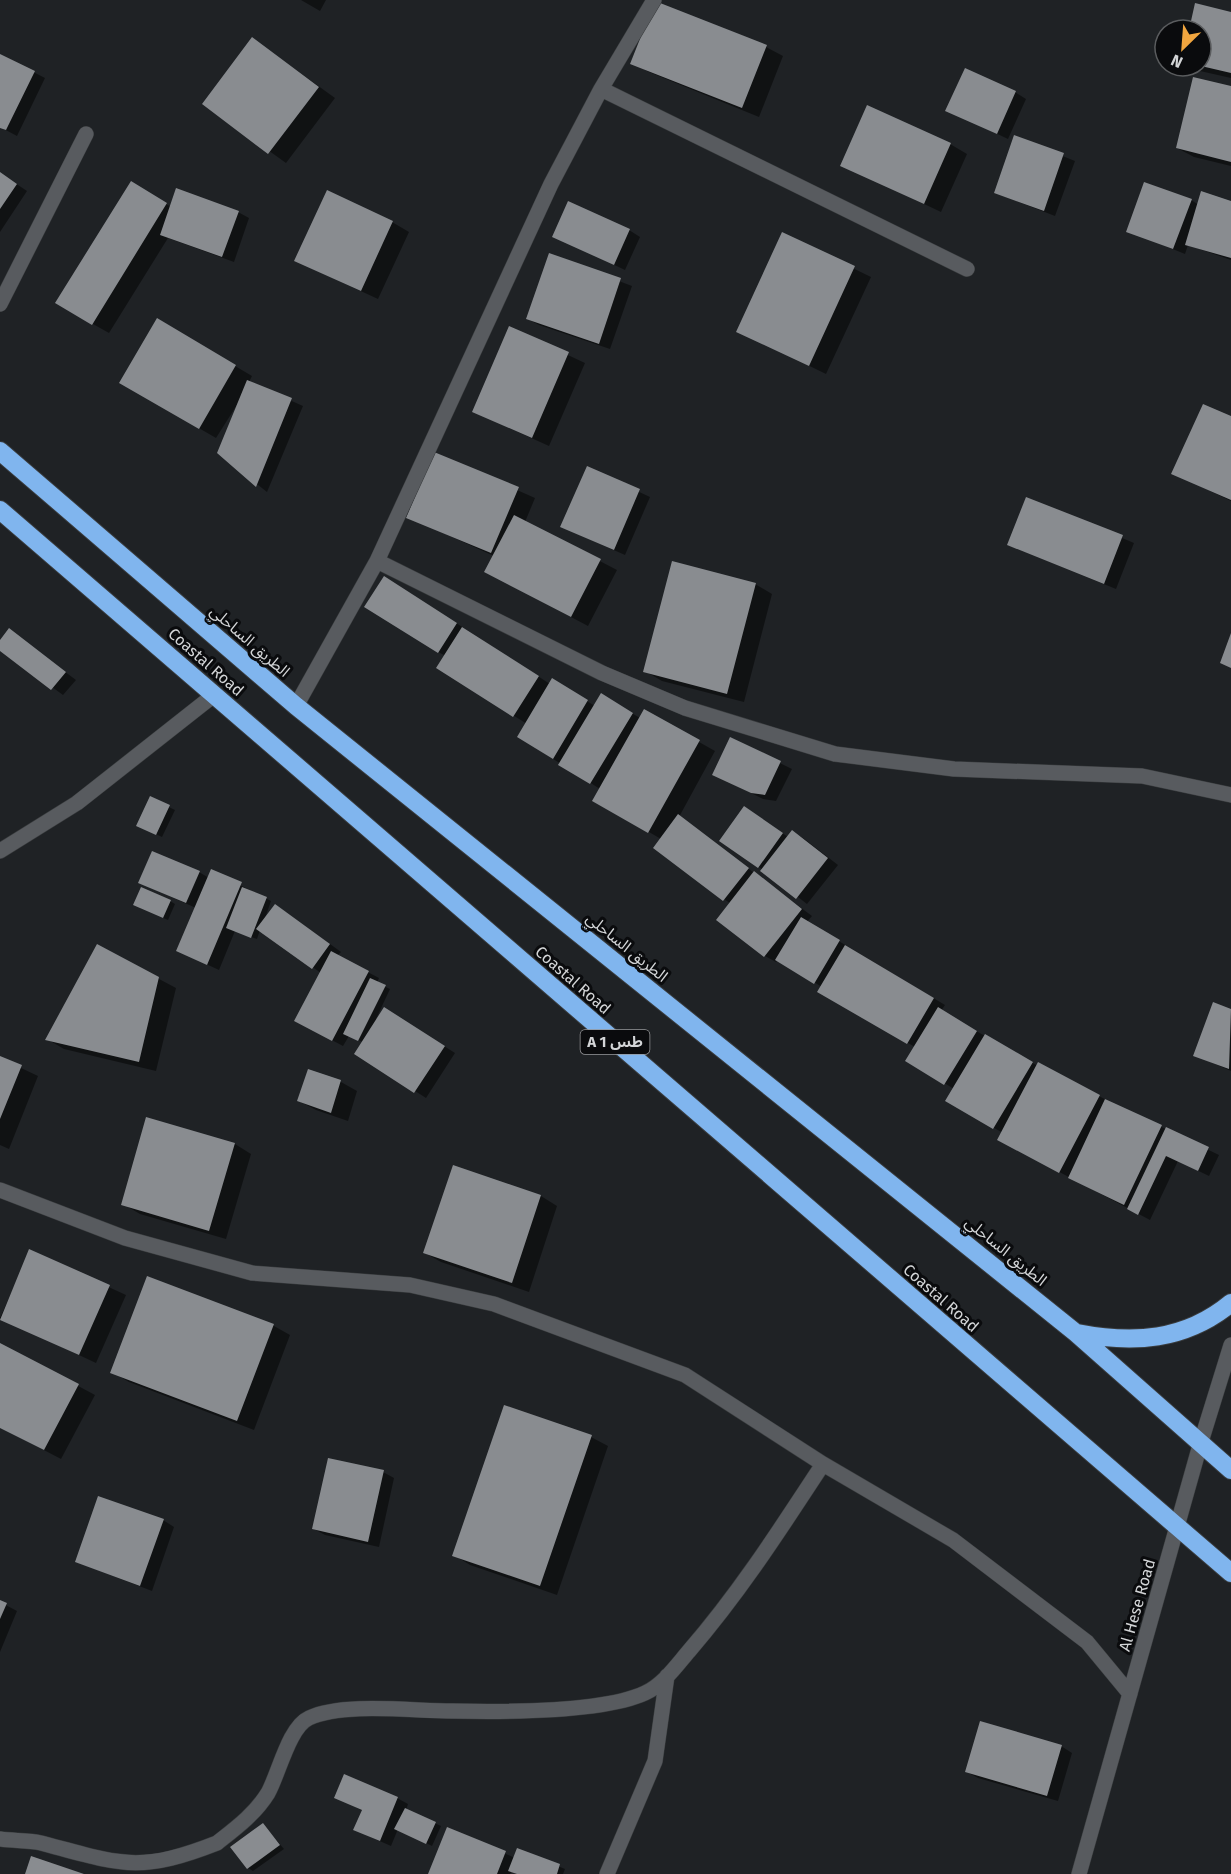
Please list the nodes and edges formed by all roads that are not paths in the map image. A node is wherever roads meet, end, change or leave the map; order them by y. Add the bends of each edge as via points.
1 (654, 0) edge
2 (601, 89) junction
3 (86, 134) dead end
4 (968, 269) dead end
5 (0, 304) edge
6 (0, 451) edge
7 (0, 510) edge
8 (377, 561) junction
9 (214, 695) junction
10 (296, 706) junction
11 (1231, 795) edge
12 (0, 851) edge
13 (0, 1190) edge
14 (1231, 1303) edge
15 (1076, 1333) junction
16 (1231, 1345) edge
17 (1200, 1445) junction
18 (823, 1464) junction
19 (1231, 1470) edge
20 (1177, 1527) junction
21 (1231, 1573) edge
22 (668, 1676) junction
23 (1130, 1694) junction
24 (0, 1839) edge
25 (607, 1874) edge
26 (1078, 1874) edge

1 - 2 street
2 - 4 street
2 - 8 street via 551,184
3 - 5 street
6 - 10 highway, الطريق الساحلي
7 - 9 highway, Coastal Road / A 1 طس
8 - 10 street
8 - 11 street via 665,700 835,754 954,769 1142,776
9 - 12 street via 77,803
9 - 20 highway, Coastal Road / A 1 طس
10 - 15 highway, الطريق الساحلي
13 - 18 street via 125,1238 252,1273 410,1284 494,1304 685,1375
14 - 15 highway via 1186,1330 1150,1339 1112,1340
15 - 17 highway, الطريق الساحلي
16 - 17 street, Al Hese Road
17 - 19 highway, الطريق الساحلي
17 - 20 street, Al Hese Road
18 - 22 street via 745,1583
18 - 23 street via 953,1540 1051,1612 1087,1642
20 - 21 highway, Coastal Road / A 1 طس
20 - 23 street, Al Hese Road
22 - 24 street via 646,1693 605,1705 478,1712 340,1709 308,1718 294,1731 267,1794 243,1823 194,1859 162,1874 121,1873 40,1843
22 - 25 street via 655,1761
23 - 26 street, Al Hese Road

